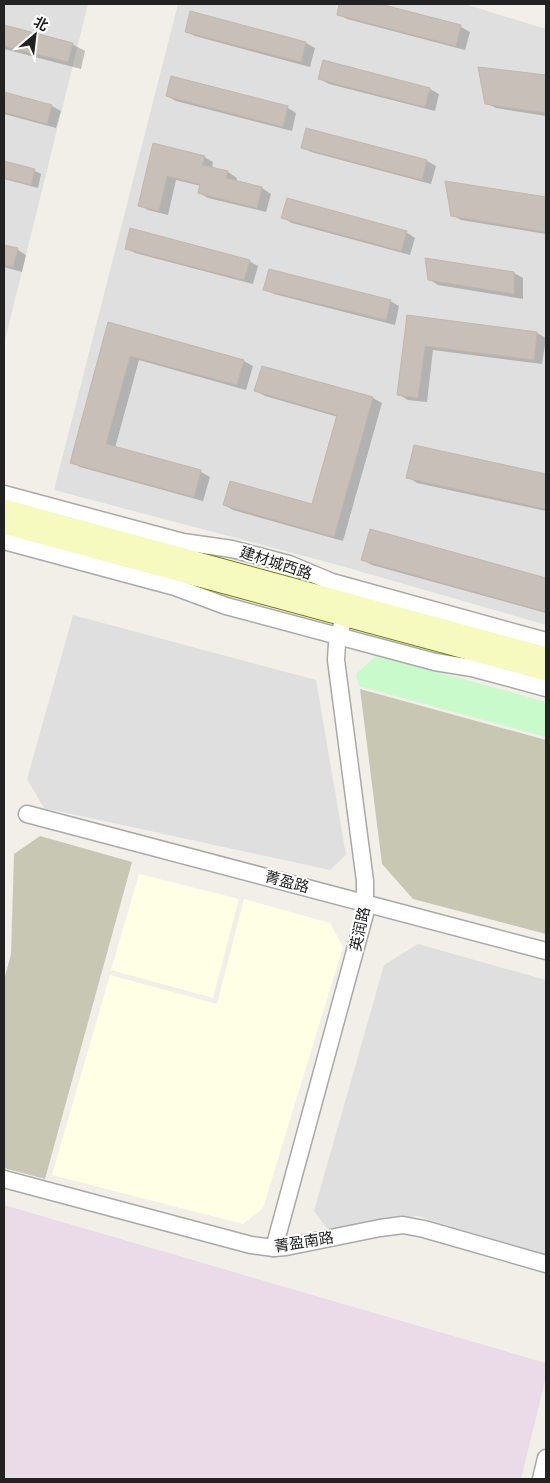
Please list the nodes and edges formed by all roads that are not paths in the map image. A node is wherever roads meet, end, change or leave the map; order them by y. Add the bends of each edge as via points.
1 (4, 494) edge
2 (4, 509) edge
3 (4, 524) edge
4 (4, 541) edge
5 (346, 610) junction
6 (339, 636) junction
7 (546, 640) edge
8 (546, 657) edge
9 (546, 671) edge
10 (546, 688) edge
11 (27, 814) dead end
12 (366, 903) junction
13 (546, 951) edge
14 (4, 1179) edge
15 (274, 1248) junction
16 (546, 1264) edge
17 (546, 1458) edge
18 (541, 1479) edge

1 - 7 street, 建材城西路 via 183,542 249,553 289,564 332,582
2 - 5 main road, 建材城西路
3 - 5 main road, 建材城西路
4 - 6 street
5 - 6 street, 英润路
5 - 8 main road, 建材城西路
5 - 9 main road, 建材城西路
6 - 10 street
6 - 12 street, 英润路 via 336,667
11 - 12 street, 菁盈路
12 - 13 street, 菁盈路
12 - 15 street, 英润路 via 363,924
14 - 15 street, 菁盈南路 via 243,1243
15 - 16 street, 菁盈南路 via 403,1225
17 - 18 street

